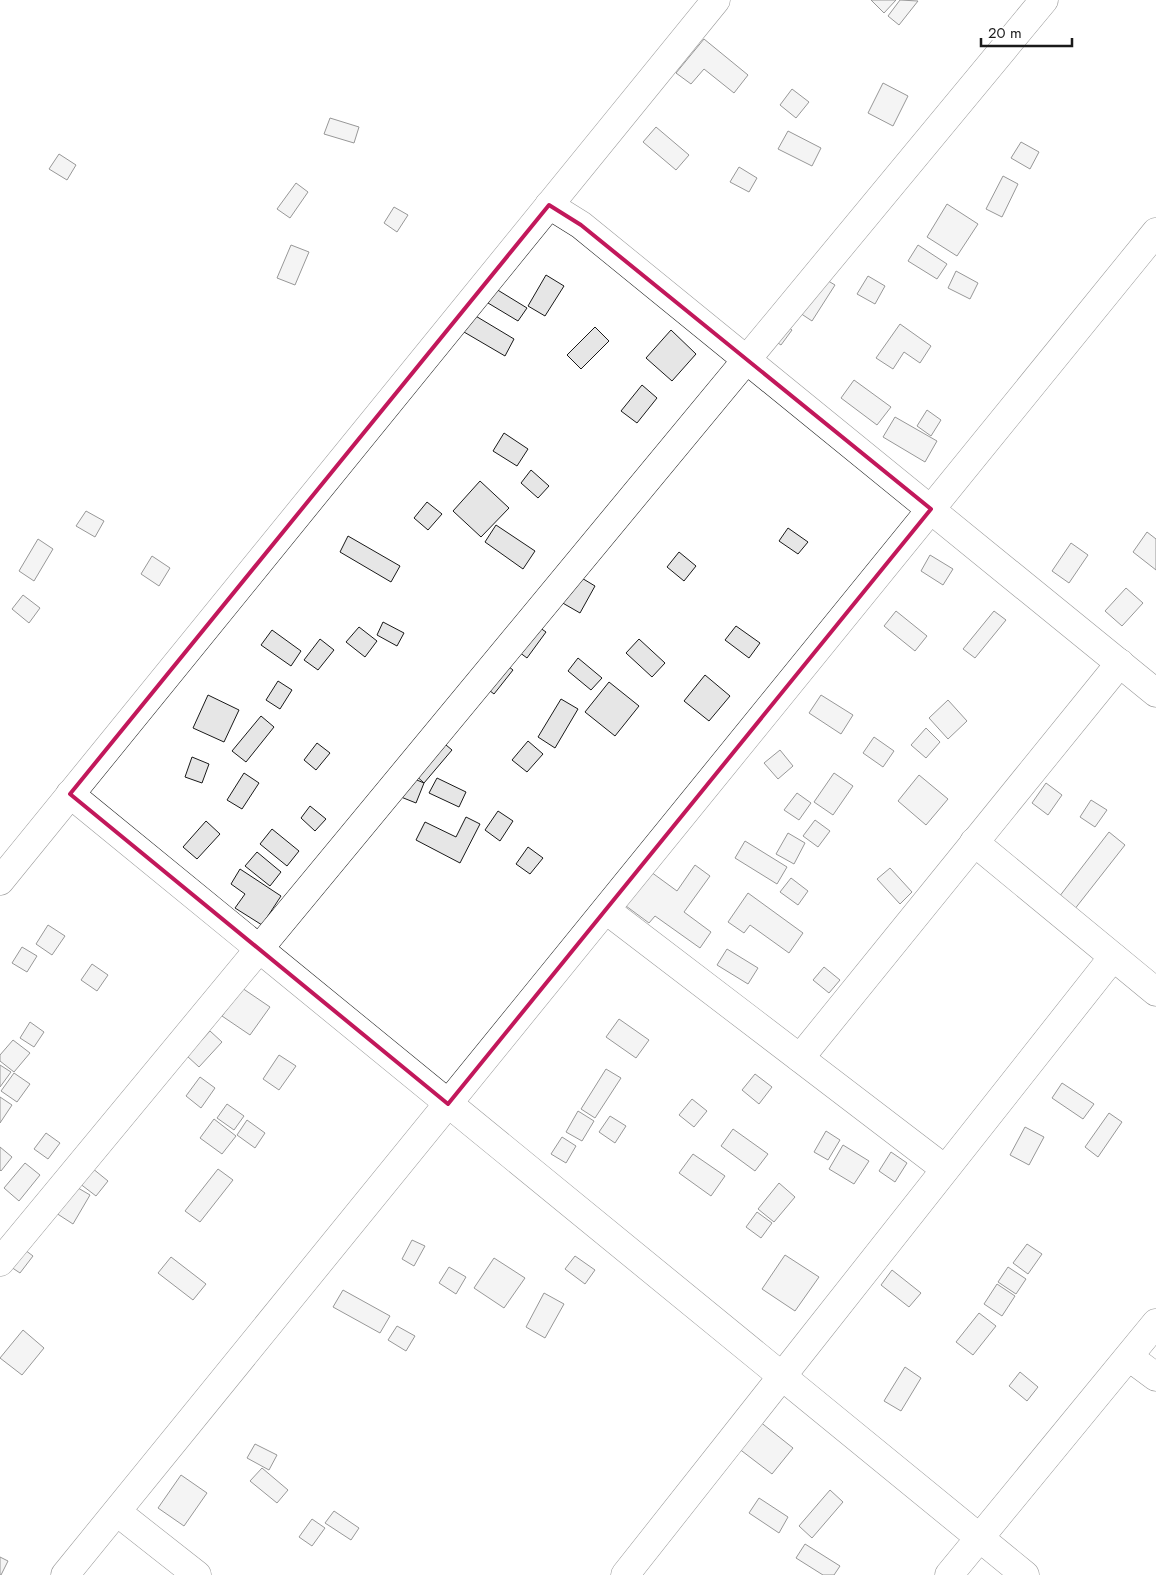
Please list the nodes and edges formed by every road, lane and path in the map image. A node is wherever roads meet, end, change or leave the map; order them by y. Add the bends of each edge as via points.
1 (716, 0) edge
2 (1044, 0) edge
3 (549, 205) junction
4 (1156, 232) edge
5 (746, 360) junction
6 (931, 510) junction
7 (1120, 663) junction
8 (1156, 693) edge
9 (70, 794) junction
10 (974, 842) junction
11 (0, 881) edge
12 (606, 910) junction
13 (258, 950) junction
14 (1113, 957) junction
15 (1156, 992) edge
16 (800, 1058) junction
17 (448, 1104) junction
18 (946, 1169) junction
19 (0, 1262) edge
20 (1156, 1323) edge
21 (1128, 1357) junction
22 (782, 1376) junction
23 (1156, 1377) edge
24 (117, 1512) junction
25 (980, 1538) junction
26 (628, 1574) edge
27 (65, 1575) edge
28 (197, 1575) edge
29 (949, 1575) edge
30 (1025, 1575) edge

1 - 3 street
2 - 5 street
3 - 5 street via 581,225
3 - 9 street
4 - 6 street
5 - 6 street
5 - 13 street
6 - 7 street
6 - 12 street
7 - 8 street
7 - 10 street
9 - 11 street
9 - 13 street
10 - 14 street
10 - 16 street
12 - 16 street
12 - 17 street
13 - 17 street
13 - 19 street
14 - 15 street
14 - 18 street
16 - 18 street
17 - 22 street
17 - 24 street
18 - 22 street
20 - 21 street
21 - 23 street
21 - 25 street
22 - 25 street
22 - 26 street
24 - 27 street
24 - 28 street
25 - 29 street
25 - 30 street

